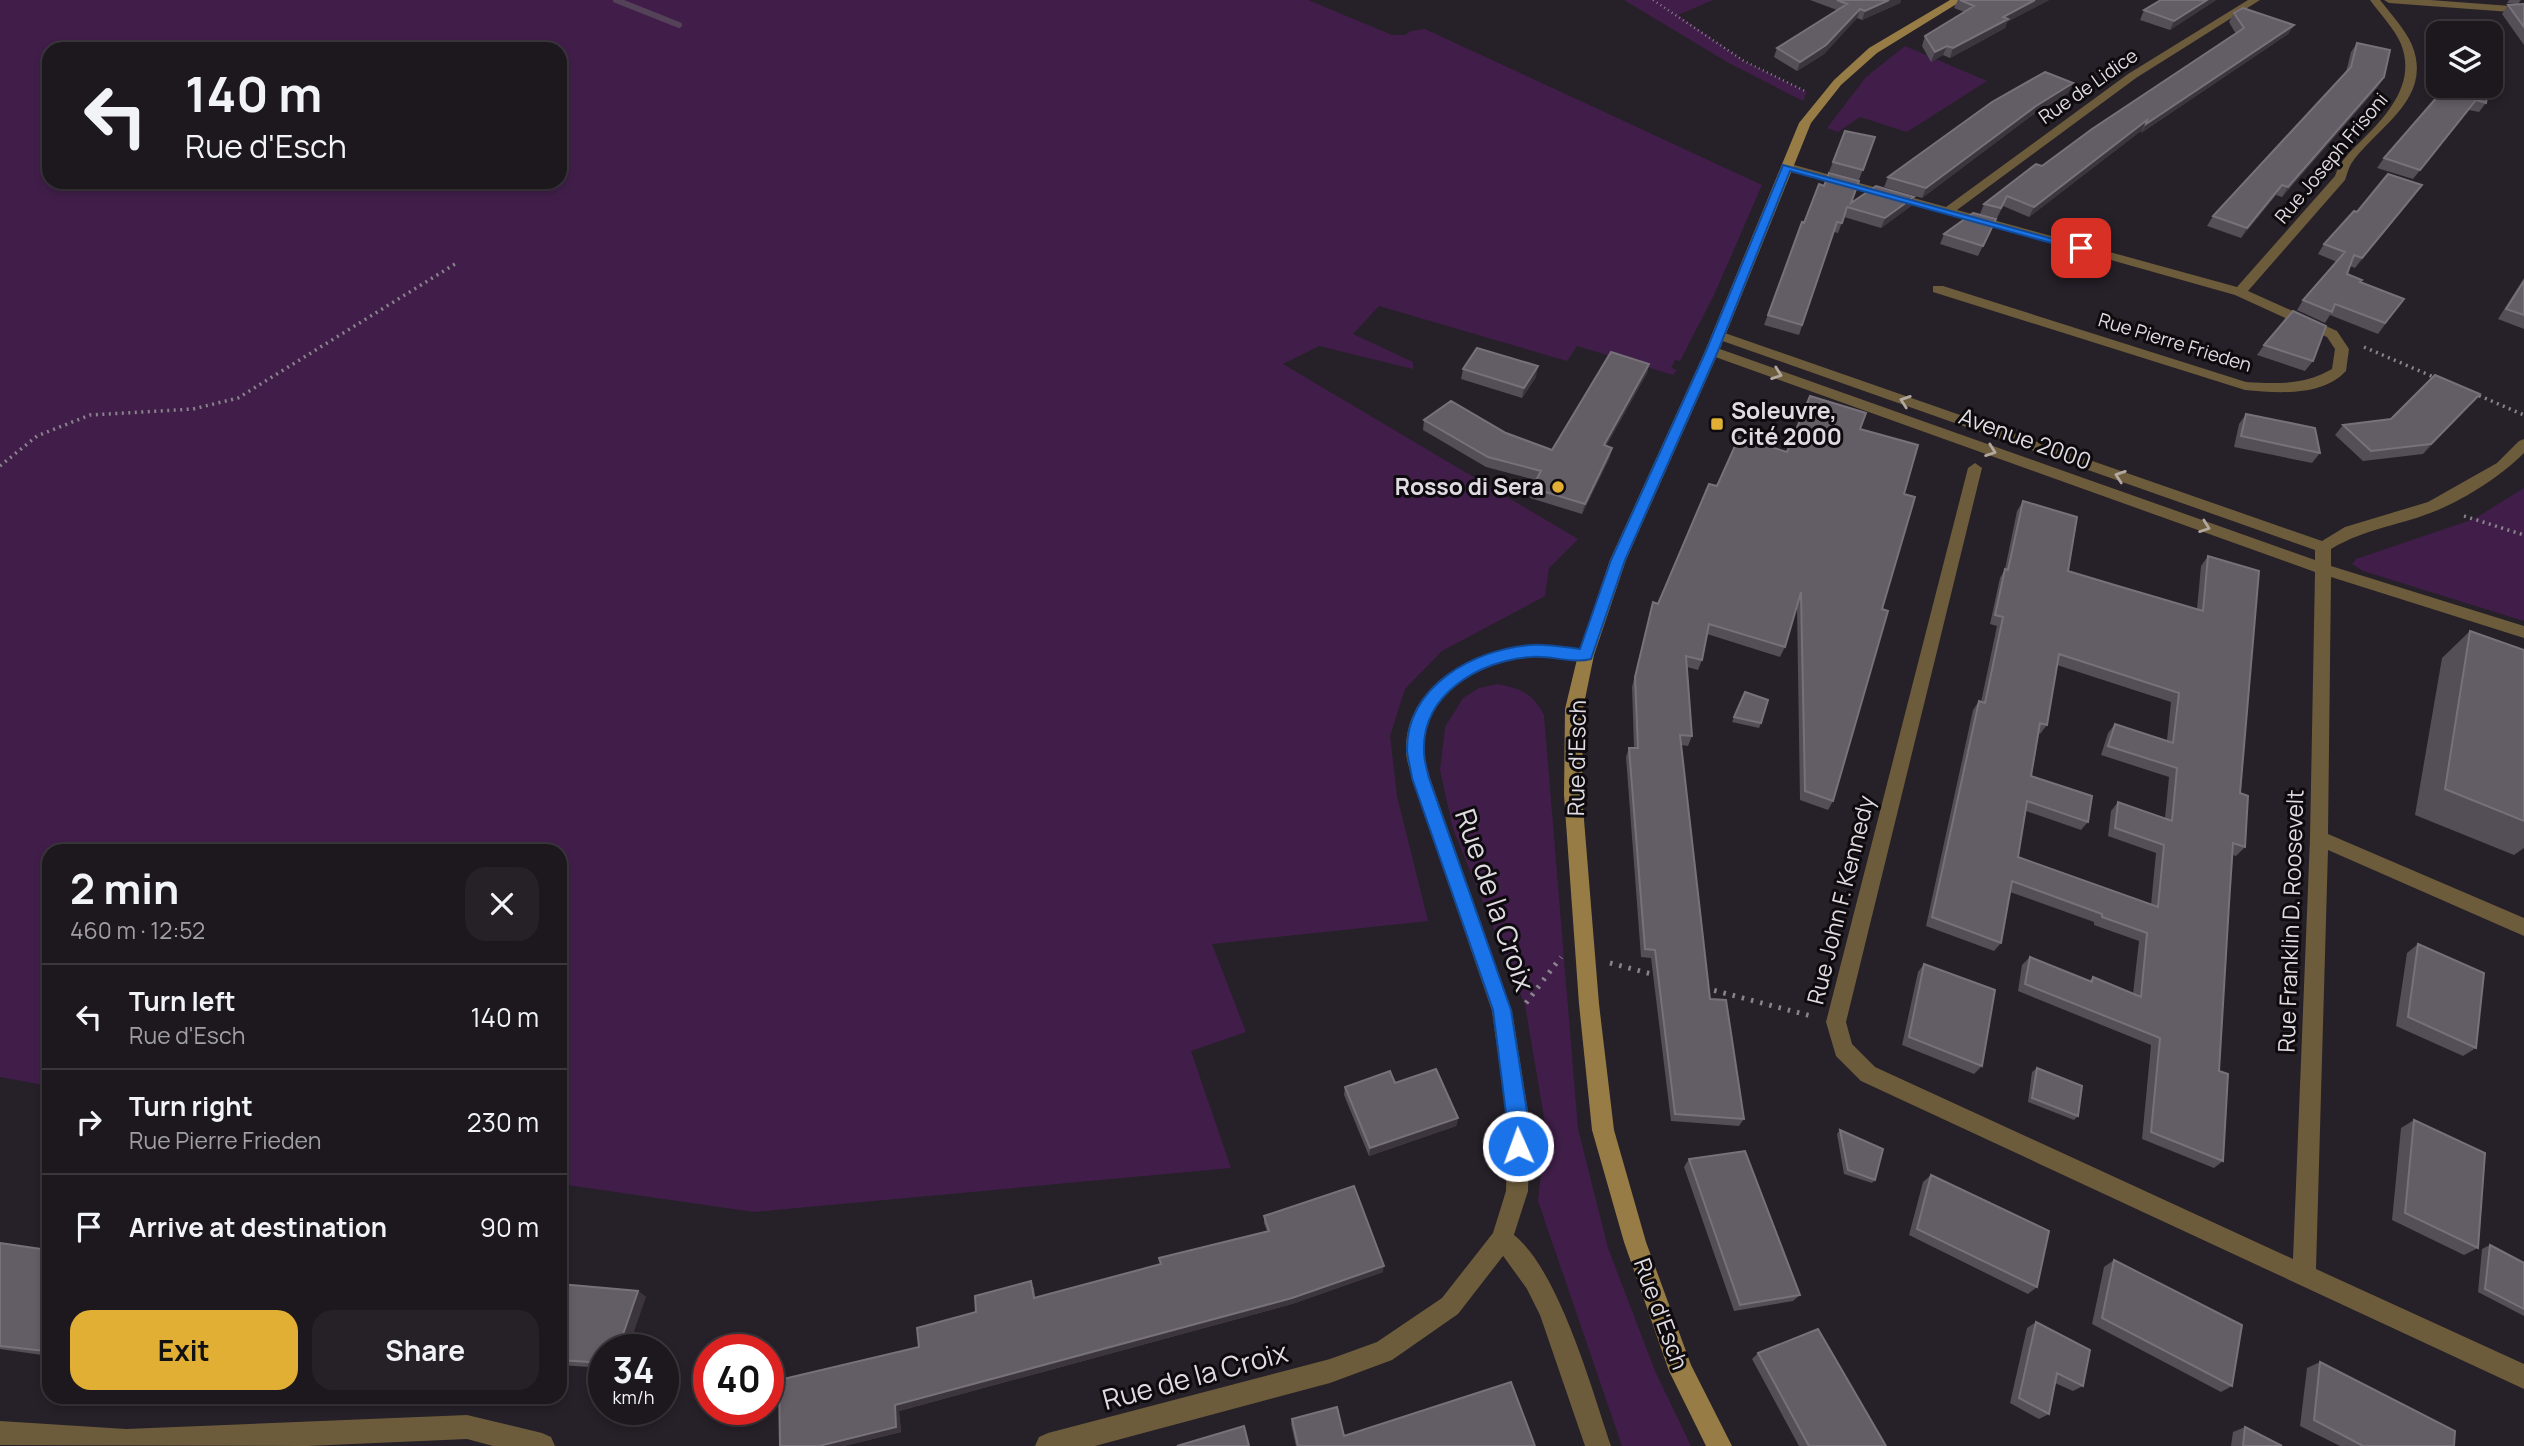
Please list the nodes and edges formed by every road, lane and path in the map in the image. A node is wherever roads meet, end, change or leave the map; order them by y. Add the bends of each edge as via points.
1 (1653, 0) edge
2 (1958, 0) edge
3 (2255, 0) edge
4 (2375, 0) edge
5 (2389, 0) edge
6 (2524, 10) edge
7 (1822, 97) junction
8 (1787, 167) junction
9 (1948, 211) junction
10 (456, 264) dead end
11 (1938, 289) dead end
12 (2240, 292) junction
13 (2332, 334) junction
14 (1719, 335) junction
15 (1712, 351) junction
16 (2444, 381) edge
17 (2468, 391) edge
18 (2524, 415) edge
19 (2524, 444) edge
20 (0, 466) edge
21 (1975, 468) dead end
22 (2433, 506) junction
23 (2524, 535) edge
24 (2323, 547) junction
25 (2323, 569) junction
26 (2524, 632) edge
27 (1586, 655) junction
28 (2319, 838) junction
29 (2524, 927) edge
30 (1586, 956) junction
31 (1665, 977) edge
32 (1691, 984) edge
33 (1502, 1010) junction
34 (1836, 1022) junction
35 (1502, 1239) junction
36 (2304, 1274) junction
37 (2524, 1377) edge
38 (0, 1433) edge
39 (542, 1446) edge
40 (1048, 1446) edge
41 (1598, 1446) edge
42 (1719, 1446) edge

1 - 7 path via 1744,61
2 - 7 main road, Rue d'Esch via 1888,38
3 - 9 street, Rue de Lidice via 2132,76
4 - 12 street, Rue Joseph Frisoni via 2406,45 2413,71 2404,98
5 - 6 street
7 - 8 main road, Rue d'Esch via 1805,123
8 - 9 street
8 - 14 main road, Rue d'Esch
9 - 12 street
10 - 20 path via 238,398 194,409 90,415 37,436
11 - 13 street, Rue Pierre Frieden via 2245,386 2293,390 2322,382 2339,371 2342,349
12 - 13 street
13 - 16 path
14 - 15 main road, Rue d'Esch
24 -> 14 street, Avenue 2000
15 -> 25 street, Avenue 2000
15 - 27 main road, Rue d'Esch via 1618,560
17 - 18 path
19 - 22 street via 2502,466
21 - 34 street, Rue John F. Kennedy
22 - 23 path
22 - 24 street via 2350,531
24 - 25 street, Rue Franklin D. Roosevelt
25 - 26 street, Avenue 2000
25 - 28 street, Rue Franklin D. Roosevelt
27 - 30 main road, Rue d'Esch via 1574,709 1573,795
27 - 33 street, Rue de la Croix via 1531,651 1481,661 1444,684 1421,720 1415,751 1420,778
28 - 29 street
28 - 36 street, Rue Franklin D. Roosevelt
30 - 31 path
30 - 33 path via 1562,955 1525,1005
30 - 42 main road, Rue d'Esch via 1603,1129 1635,1242 1676,1358
32 - 34 path
33 - 35 street, Rue de la Croix via 1519,1124 1517,1191
34 - 36 street, Rue John F. Kennedy via 1843,1049 1868,1074
35 - 40 street, Rue de la Croix via 1450,1306 1384,1352 1331,1371
35 - 41 street via 1519,1253 1549,1307
36 - 37 street, Rue John F. Kennedy
38 - 39 street via 126,1441 467,1427

